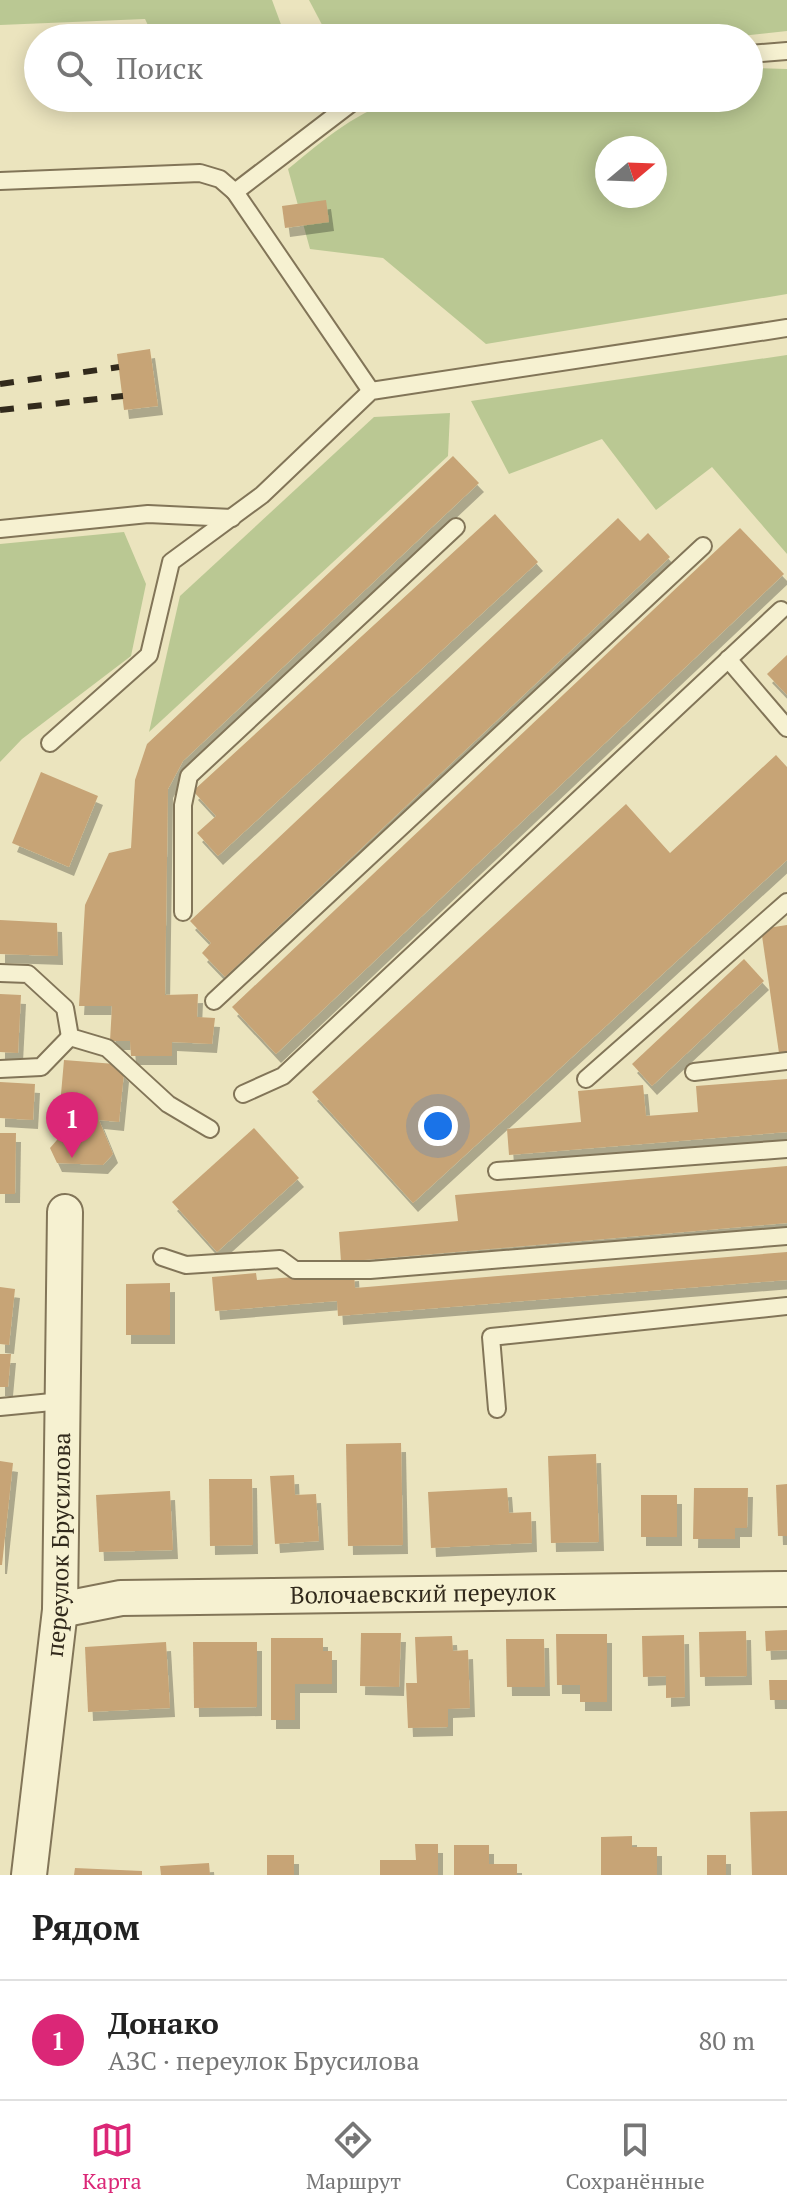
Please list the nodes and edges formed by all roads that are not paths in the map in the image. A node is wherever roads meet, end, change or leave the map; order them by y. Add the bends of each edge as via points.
1 (787, 51) edge
2 (763, 53) edge
3 (340, 112) edge
4 (0, 181) edge
5 (235, 192) junction
6 (787, 328) edge
7 (371, 391) junction
8 (232, 518) junction
9 (456, 527) dead end
10 (0, 529) edge
11 (703, 546) dead end
12 (781, 610) dead end
13 (728, 659) junction
14 (787, 728) edge
15 (50, 743) dead end
16 (787, 902) edge
17 (183, 912) dead end
18 (0, 973) edge
19 (214, 1001) dead end
20 (70, 1037) junction
21 (787, 1061) edge
22 (0, 1069) edge
23 (694, 1072) dead end
24 (586, 1079) dead end
25 (243, 1094) dead end
26 (210, 1129) dead end
27 (787, 1149) edge
28 (497, 1171) dead end
29 (65, 1212) dead end
30 (787, 1236) edge
31 (162, 1257) dead end
32 (787, 1306) edge
33 (62, 1401) junction
34 (0, 1407) edge
35 (497, 1409) dead end
36 (787, 1589) edge
37 (60, 1610) junction
38 (29, 1875) edge

1 - 2 lane
3 - 5 lane
4 - 5 lane via 200,173 220,179
5 - 7 lane
6 - 7 lane
7 - 8 lane
8 - 10 lane via 148,514
8 - 15 lane via 171,562 149,655
9 - 17 lane via 189,776 183,805
11 - 19 lane
12 - 13 lane
13 - 14 lane
13 - 25 lane via 283,1076
16 - 24 lane
18 - 20 lane via 28,974 65,1008
20 - 22 lane via 41,1067
20 - 26 lane via 107,1048 168,1104
21 - 23 lane
27 - 28 lane
29 - 33 street, переулок Брусилова
30 - 31 lane via 370,1270 295,1270 280,1259 186,1265
32 - 35 lane via 491,1337
33 - 34 lane
33 - 37 street, переулок Брусилова
36 - 37 street, Волочаевский переулок via 121,1598
37 - 38 street, переулок Брусилова

